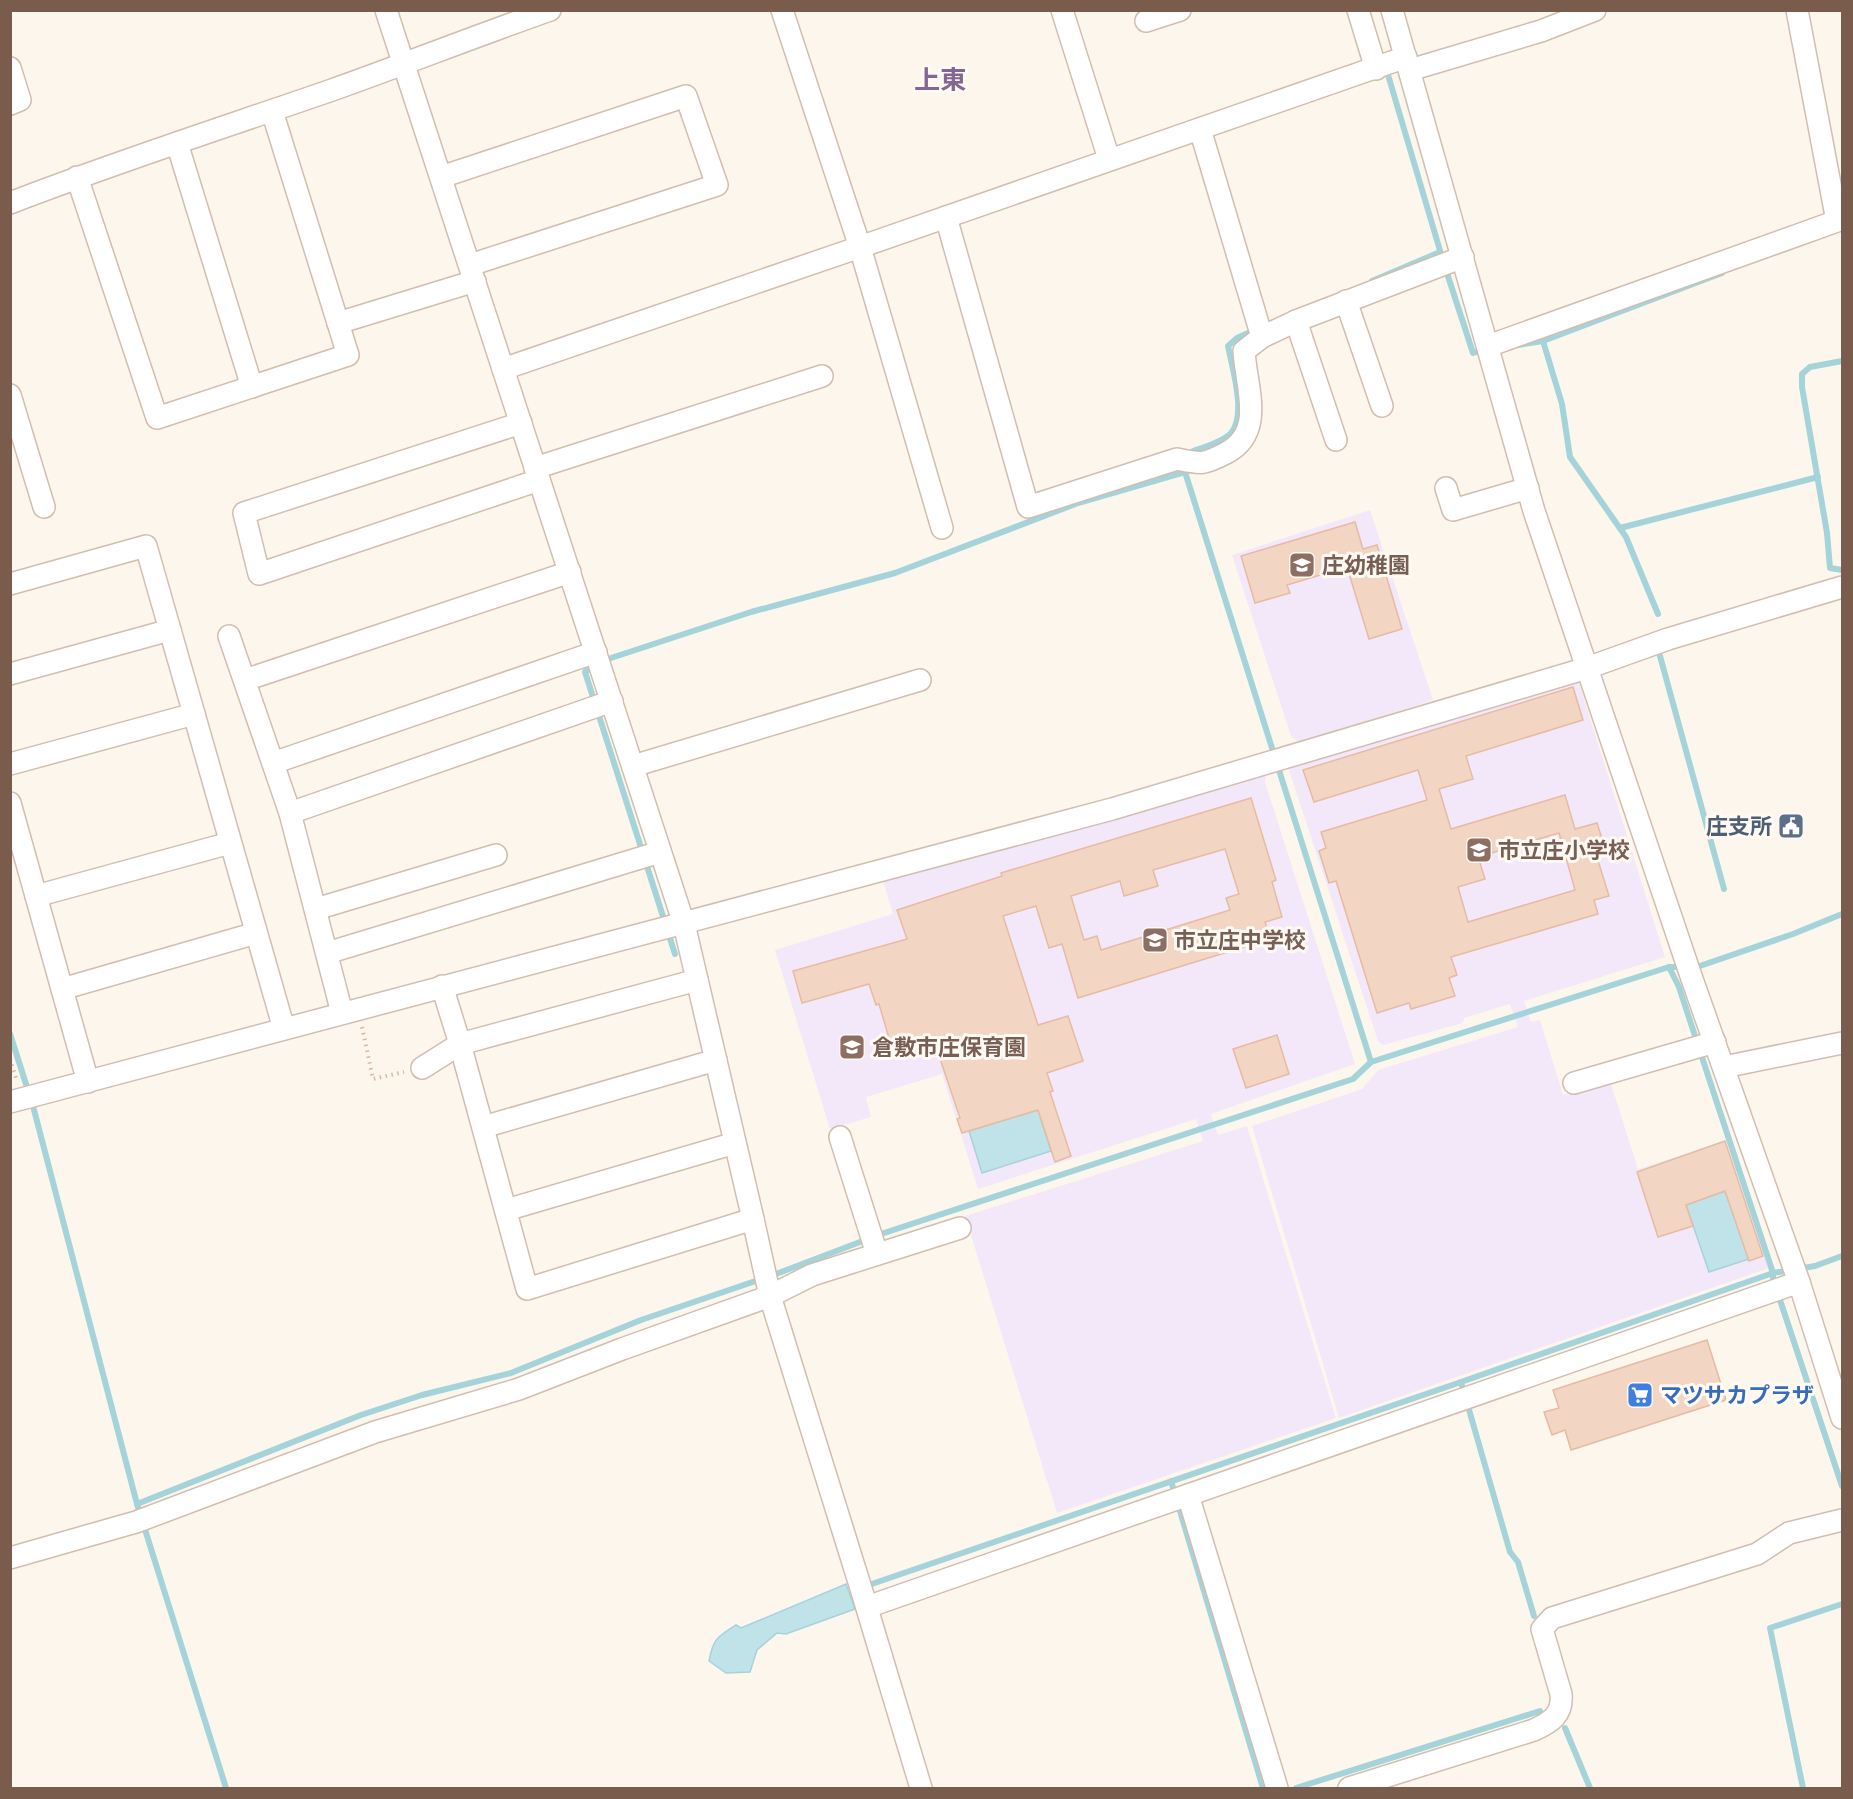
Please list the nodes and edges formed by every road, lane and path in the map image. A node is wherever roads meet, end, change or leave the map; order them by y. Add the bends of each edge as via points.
1 (386, 10) edge
2 (550, 10) edge
3 (782, 10) edge
4 (1062, 10) edge
5 (1180, 10) edge
6 (1358, 10) edge
7 (1392, 10) edge
8 (1594, 10) edge
9 (1797, 10) edge
10 (1146, 21) dead end
11 (403, 65) junction
12 (1393, 65) junction
13 (10, 68) edge
14 (10, 104) edge
15 (272, 111) junction
16 (1200, 129) junction
17 (177, 143) junction
18 (1109, 159) junction
19 (77, 177) junction
20 (441, 177) junction
21 (10, 203) edge
22 (946, 217) junction
23 (860, 248) junction
24 (1449, 263) junction
25 (472, 273) junction
26 (1346, 302) junction
27 (1296, 321) junction
28 (338, 323) junction
29 (1260, 331) junction
30 (1488, 346) junction
31 (503, 369) junction
32 (822, 376) dead end
33 (252, 387) junction
34 (10, 395) edge
35 (1382, 406) dead end
36 (521, 423) junction
37 (1336, 440) dead end
38 (537, 474) junction
39 (1446, 488) dead end
40 (1528, 488) junction
41 (44, 507) dead end
42 (942, 528) dead end
43 (570, 572) junction
44 (10, 584) edge
45 (1842, 587) edge
46 (170, 630) junction
47 (229, 636) dead end
48 (596, 652) junction
49 (1587, 668) junction
50 (10, 674) edge
51 (244, 680) junction
52 (920, 680) dead end
53 (601, 704) junction
54 (194, 714) junction
55 (273, 763) junction
56 (10, 764) edge
57 (633, 766) junction
58 (10, 803) edge
59 (290, 813) junction
60 (231, 843) junction
61 (496, 855) dead end
62 (650, 855) junction
63 (36, 896) junction
64 (316, 909) junction
65 (673, 927) junction
66 (256, 933) junction
67 (327, 953) junction
68 (697, 980) junction
69 (442, 986) junction
70 (62, 989) junction
71 (350, 1011) junction
72 (284, 1029) junction
73 (1842, 1043) edge
74 (460, 1044) junction
75 (1704, 1045) junction
76 (716, 1060) junction
77 (1724, 1067) junction
78 (422, 1068) joint
79 (88, 1082) junction
80 (1574, 1083) dead end
81 (23, 1099) edge
82 (483, 1127) junction
83 (840, 1137) dead end
84 (735, 1143) junction
85 (506, 1210) junction
86 (753, 1219) junction
87 (960, 1228) dead end
88 (876, 1251) junction
89 (1788, 1279) junction
90 (766, 1281) junction
91 (1842, 1418) edge
92 (1180, 1498) junction
93 (1842, 1520) edge
94 (10, 1558) edge
95 (863, 1595) junction
96 (921, 1788) edge
97 (1276, 1788) edge
98 (1349, 1788) edge

1 - 11 street
2 - 11 street
3 - 23 street
4 - 18 street
5 - 10 street
6 - 12 street
7 - 12 street
8 - 12 street via 1541,31
9 - 30 street via 1837,221
11 - 15 street
11 - 20 street
12 - 16 street
12 - 24 street
13 - 14 street via 20,100
15 - 17 street
15 - 28 street
16 - 18 street
16 - 29 street
17 - 19 street
17 - 33 street
18 - 22 street
19 - 21 street
19 - 33 street via 158,418
20 - 25 street
20 - 25 street via 686,96 717,185
22 - 23 street
22 - 29 street via 1028,507 1177,459 1200,464 1236,447 1250,422 1244,351
23 - 31 street
23 - 42 street
24 - 26 street
24 - 30 street
25 - 28 street
25 - 31 street
26 - 27 street
26 - 35 street
27 - 29 street
27 - 37 street
28 - 33 street via 348,356
30 - 40 street
31 - 36 street
32 - 38 street
34 - 41 street
36 - 38 street
36 - 38 street via 244,513 259,574
38 - 43 street
39 - 40 street via 1454,510
40 - 49 street
43 - 48 street
43 - 51 street
44 - 46 street via 146,546
45 - 49 street via 1668,639
46 - 50 street
46 - 54 street
47 - 51 street
48 - 53 street
48 - 55 street
49 - 65 street via 1112,809
49 - 75 street via 1688,967
51 - 55 street
52 - 57 street
53 - 57 street
53 - 59 street
54 - 56 street
54 - 60 street
55 - 59 street
57 - 62 street
58 - 63 street
59 - 64 street
60 - 63 street
60 - 66 street
61 - 64 street
62 - 65 street
62 - 67 street
63 - 70 street
64 - 67 street
65 - 68 street
65 - 69 street
66 - 70 street
66 - 72 street
67 - 71 street
68 - 74 street
68 - 76 street
69 - 71 street
69 - 74 street
70 - 79 street
71 - 72 street
71 - 78 path via 373,1079
72 - 79 street
73 - 77 street
74 - 78 street
74 - 82 street
75 - 77 street
75 - 80 street
76 - 82 street
76 - 84 street
77 - 89 street
79 - 81 street
82 - 85 street
83 - 88 street
84 - 85 street
84 - 86 street
85 - 86 street via 527,1289
86 - 90 street
87 - 88 street
88 - 90 street via 812,1275
89 - 91 street
89 - 92 street
90 - 94 street via 622,1349 519,1389 375,1432 143,1520
90 - 95 street
92 - 95 street
92 - 97 street
93 - 98 street via 1790,1533 1757,1554 1552,1618 1542,1629 1561,1694 1562,1704 1554,1720 1534,1730
95 - 96 street

